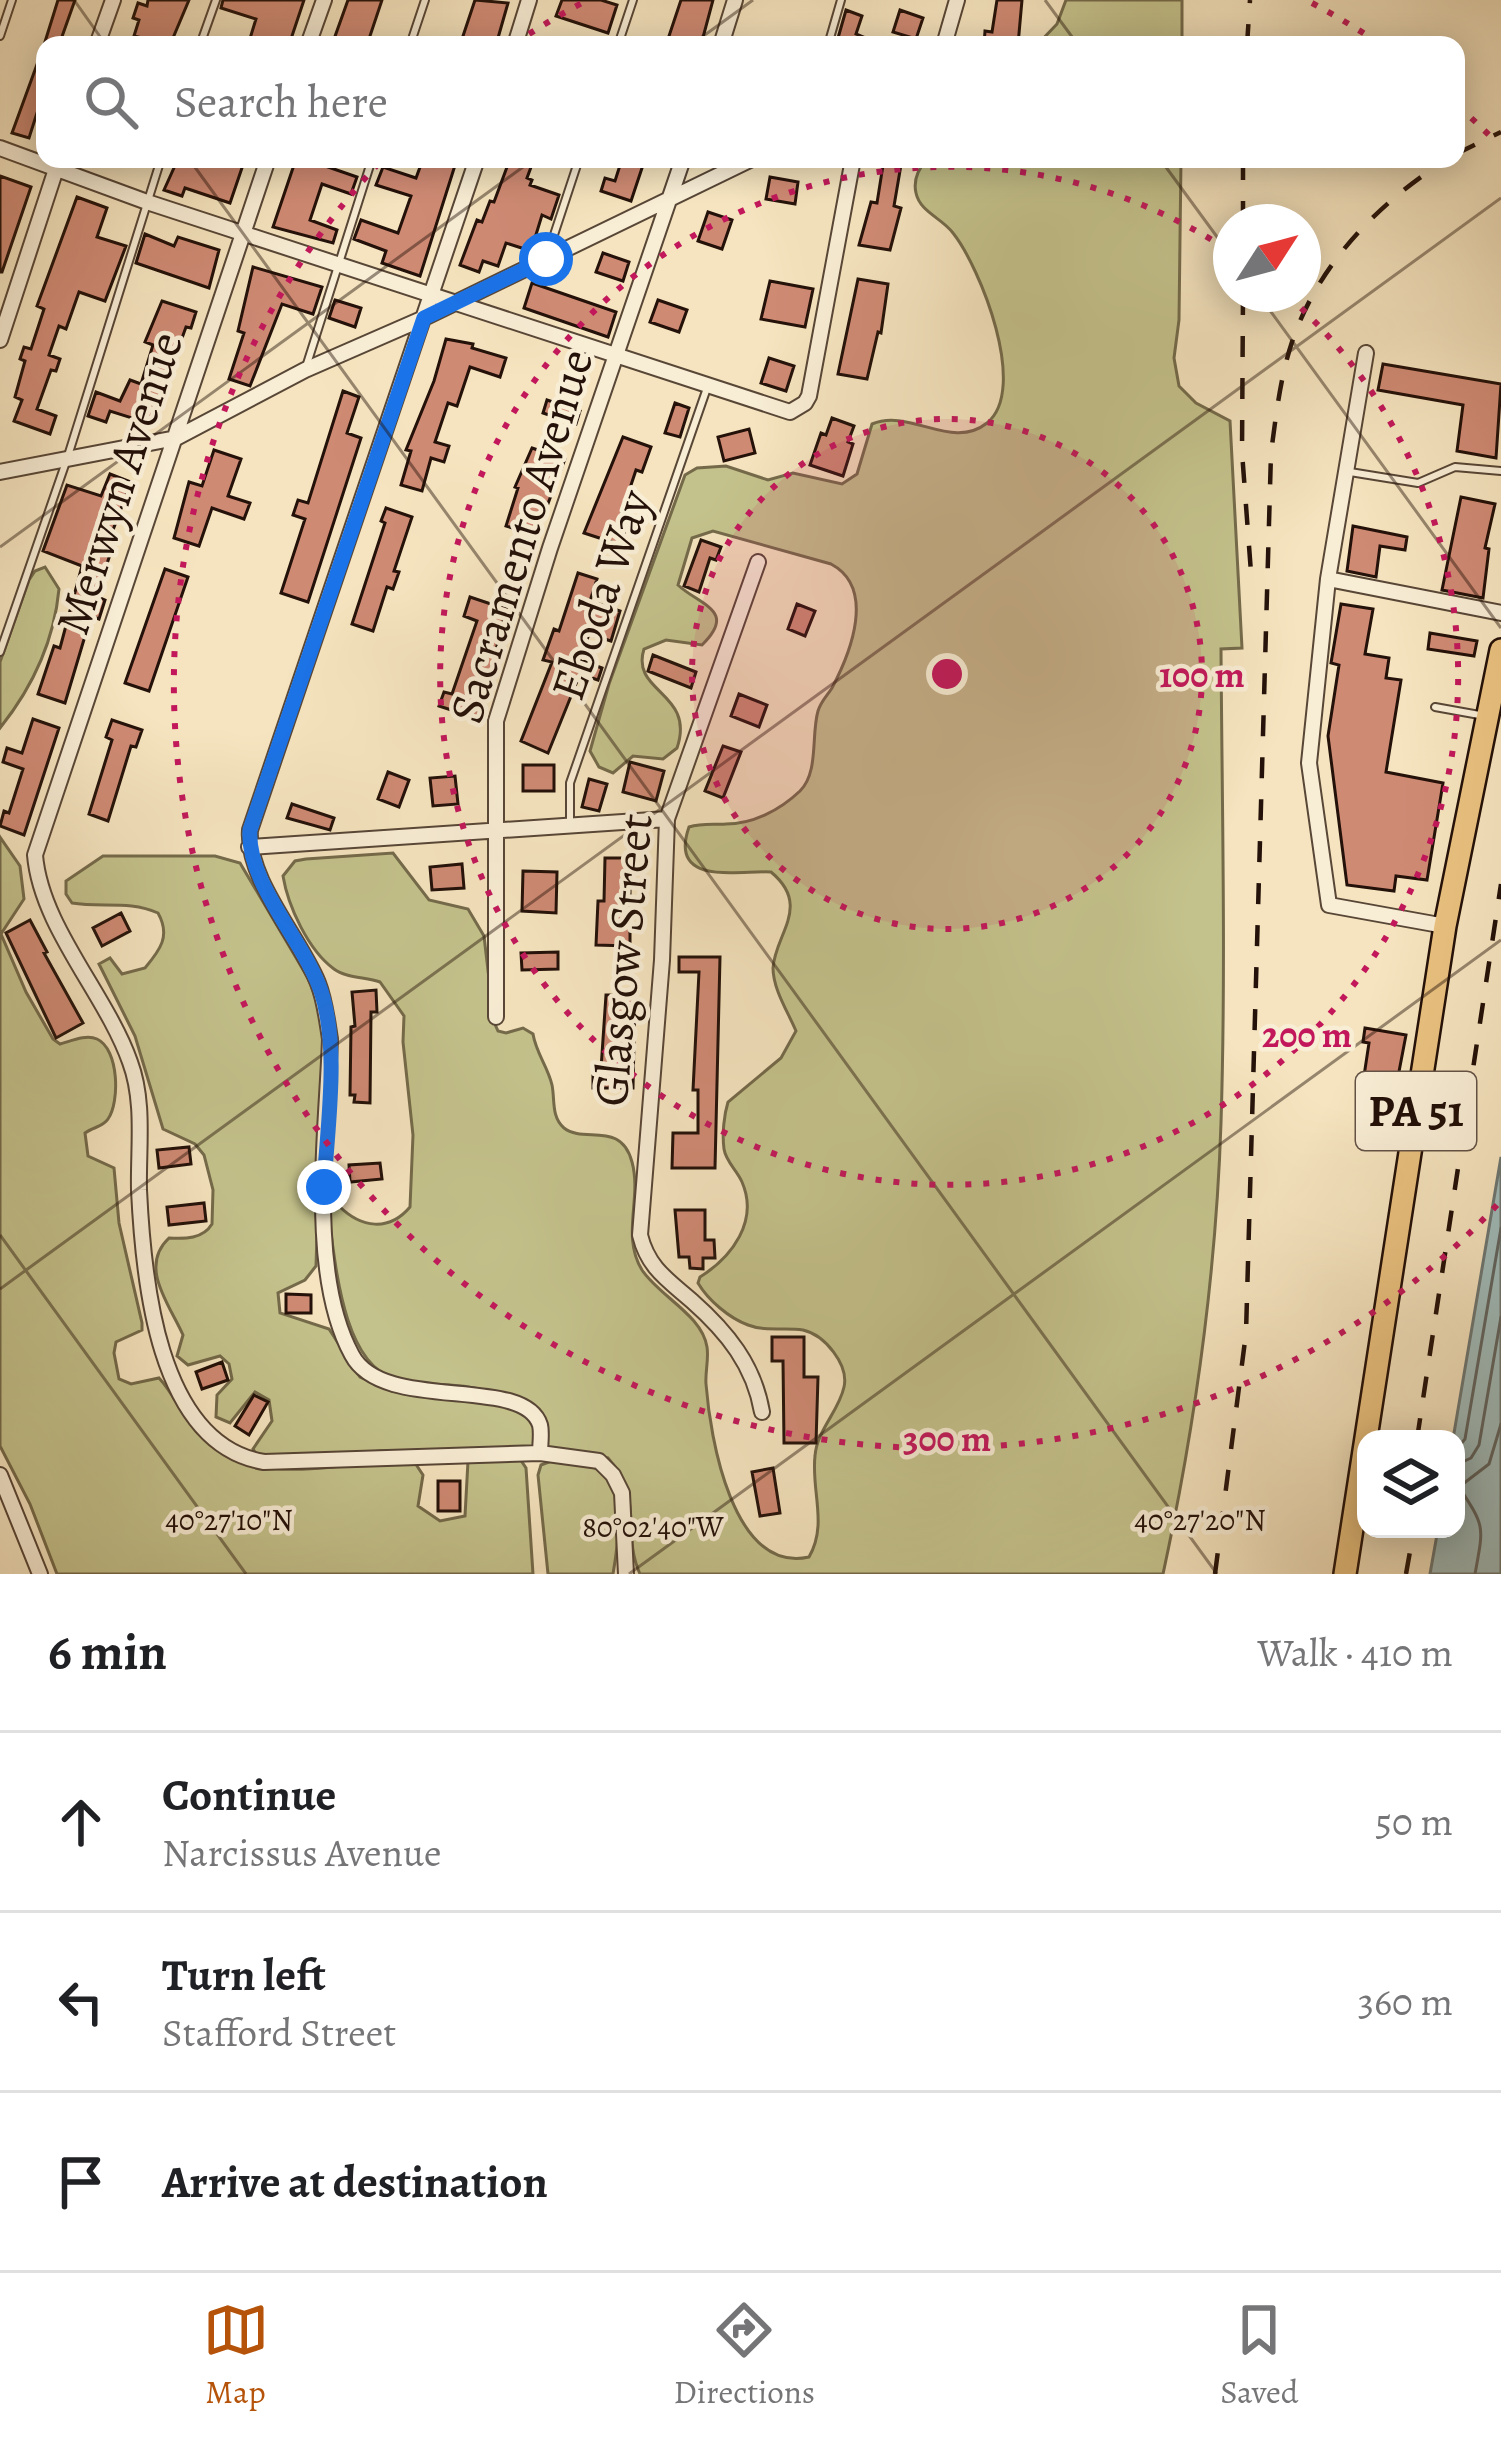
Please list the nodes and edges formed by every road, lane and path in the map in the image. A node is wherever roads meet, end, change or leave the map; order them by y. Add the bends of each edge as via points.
1 (12, 0) edge
2 (112, 0) edge
3 (216, 0) edge
4 (324, 0) edge
5 (425, 0) edge
6 (530, 0) edge
7 (633, 0) edge
8 (735, 0) edge
9 (841, 0) edge
10 (957, 0) edge
11 (0, 36) edge
12 (101, 36) edge
13 (203, 36) edge
14 (311, 36) edge
15 (413, 36) edge
16 (518, 36) edge
17 (621, 36) edge
18 (724, 36) edge
19 (831, 36) edge
20 (947, 36) edge
21 (0, 148) edge
22 (36, 157) edge
23 (56, 168) edge
24 (69, 168) edge
25 (158, 168) edge
26 (265, 168) edge
27 (369, 168) edge
28 (474, 168) edge
29 (577, 168) edge
30 (680, 168) edge
31 (734, 168) edge
32 (851, 168) edge
33 (670, 200) junction
34 (147, 202) junction
35 (242, 231) junction
36 (546, 259) junction
37 (338, 262) junction
38 (434, 293) junction
39 (457, 301) junction
40 (424, 318) junction
41 (0, 340) edge
42 (1366, 353) dead end
43 (616, 354) junction
44 (305, 370) junction
45 (707, 388) junction
46 (176, 438) junction
47 (67, 459) junction
48 (1346, 471) junction
49 (1501, 471) edge
50 (0, 472) edge
51 (758, 562) dead end
52 (1328, 579) junction
53 (1501, 613) edge
54 (1501, 650) edge
55 (0, 652) edge
56 (1435, 707) dead end
57 (1488, 716) junction
58 (667, 819) junction
59 (570, 825) junction
60 (494, 832) junction
61 (249, 847) junction
62 (1445, 926) junction
63 (496, 1017) dead end
64 (762, 1412) dead end
65 (540, 1453) junction
66 (0, 1475) edge
67 (40, 1574) edge
68 (626, 1574) edge
69 (1345, 1574) edge

1 - 11 lane
2 - 12 street
3 - 13 lane
4 - 14 street
5 - 15 lane
6 - 16 street
7 - 17 lane
8 - 18 street
9 - 19 lane
10 - 20 street
21 - 22 street
23 - 41 street
24 - 34 street
25 - 34 lane
26 - 35 street, Merwyn Avenue
27 - 37 lane
28 - 38 street
29 - 36 lane
30 - 33 street, Sacramento Avenue
31 - 33 street
32 - 45 street via 809,395 798,410 780,412
33 - 36 street
33 - 43 street, Sacramento Avenue
34 - 35 street
34 - 47 lane
35 - 37 street
35 - 46 street, Merwyn Avenue
36 - 39 street
37 - 38 street
37 - 44 lane
38 - 39 street
38 - 40 street
39 - 40 street
39 - 43 street
40 - 44 street
40 - 61 street
42 - 48 street
43 - 45 street
43 - 60 street, Sacramento Avenue via 496,721
44 - 46 street
45 - 59 lane, Eboda Way via 570,783
46 - 47 street
46 - 65 street, Merwyn Avenue via 35,855 51,909 132,1066 146,1278 167,1366 195,1418 253,1460
47 - 50 street
47 - 55 lane
48 - 49 lane via 1418,483 1455,467
48 - 52 street
51 - 58 street, Glasgow Street
52 - 53 street
52 - 62 street via 1309,763 1329,905
54 - 57 main road, PA 51
56 - 57 lane
57 - 62 main road, PA 51
58 - 59 street
58 - 64 street, Glasgow Street via 640,1235 657,1273 728,1335 758,1386
59 - 60 street
60 - 61 street
60 - 63 street, Sacramento Avenue
61 - 65 street via 326,1008 323,1236 352,1355 365,1374 390,1386 527,1409 540,1424
62 - 69 main road, PA 51
65 - 68 street, Merwyn Avenue via 599,1461 613,1475 622,1492
66 - 67 street

